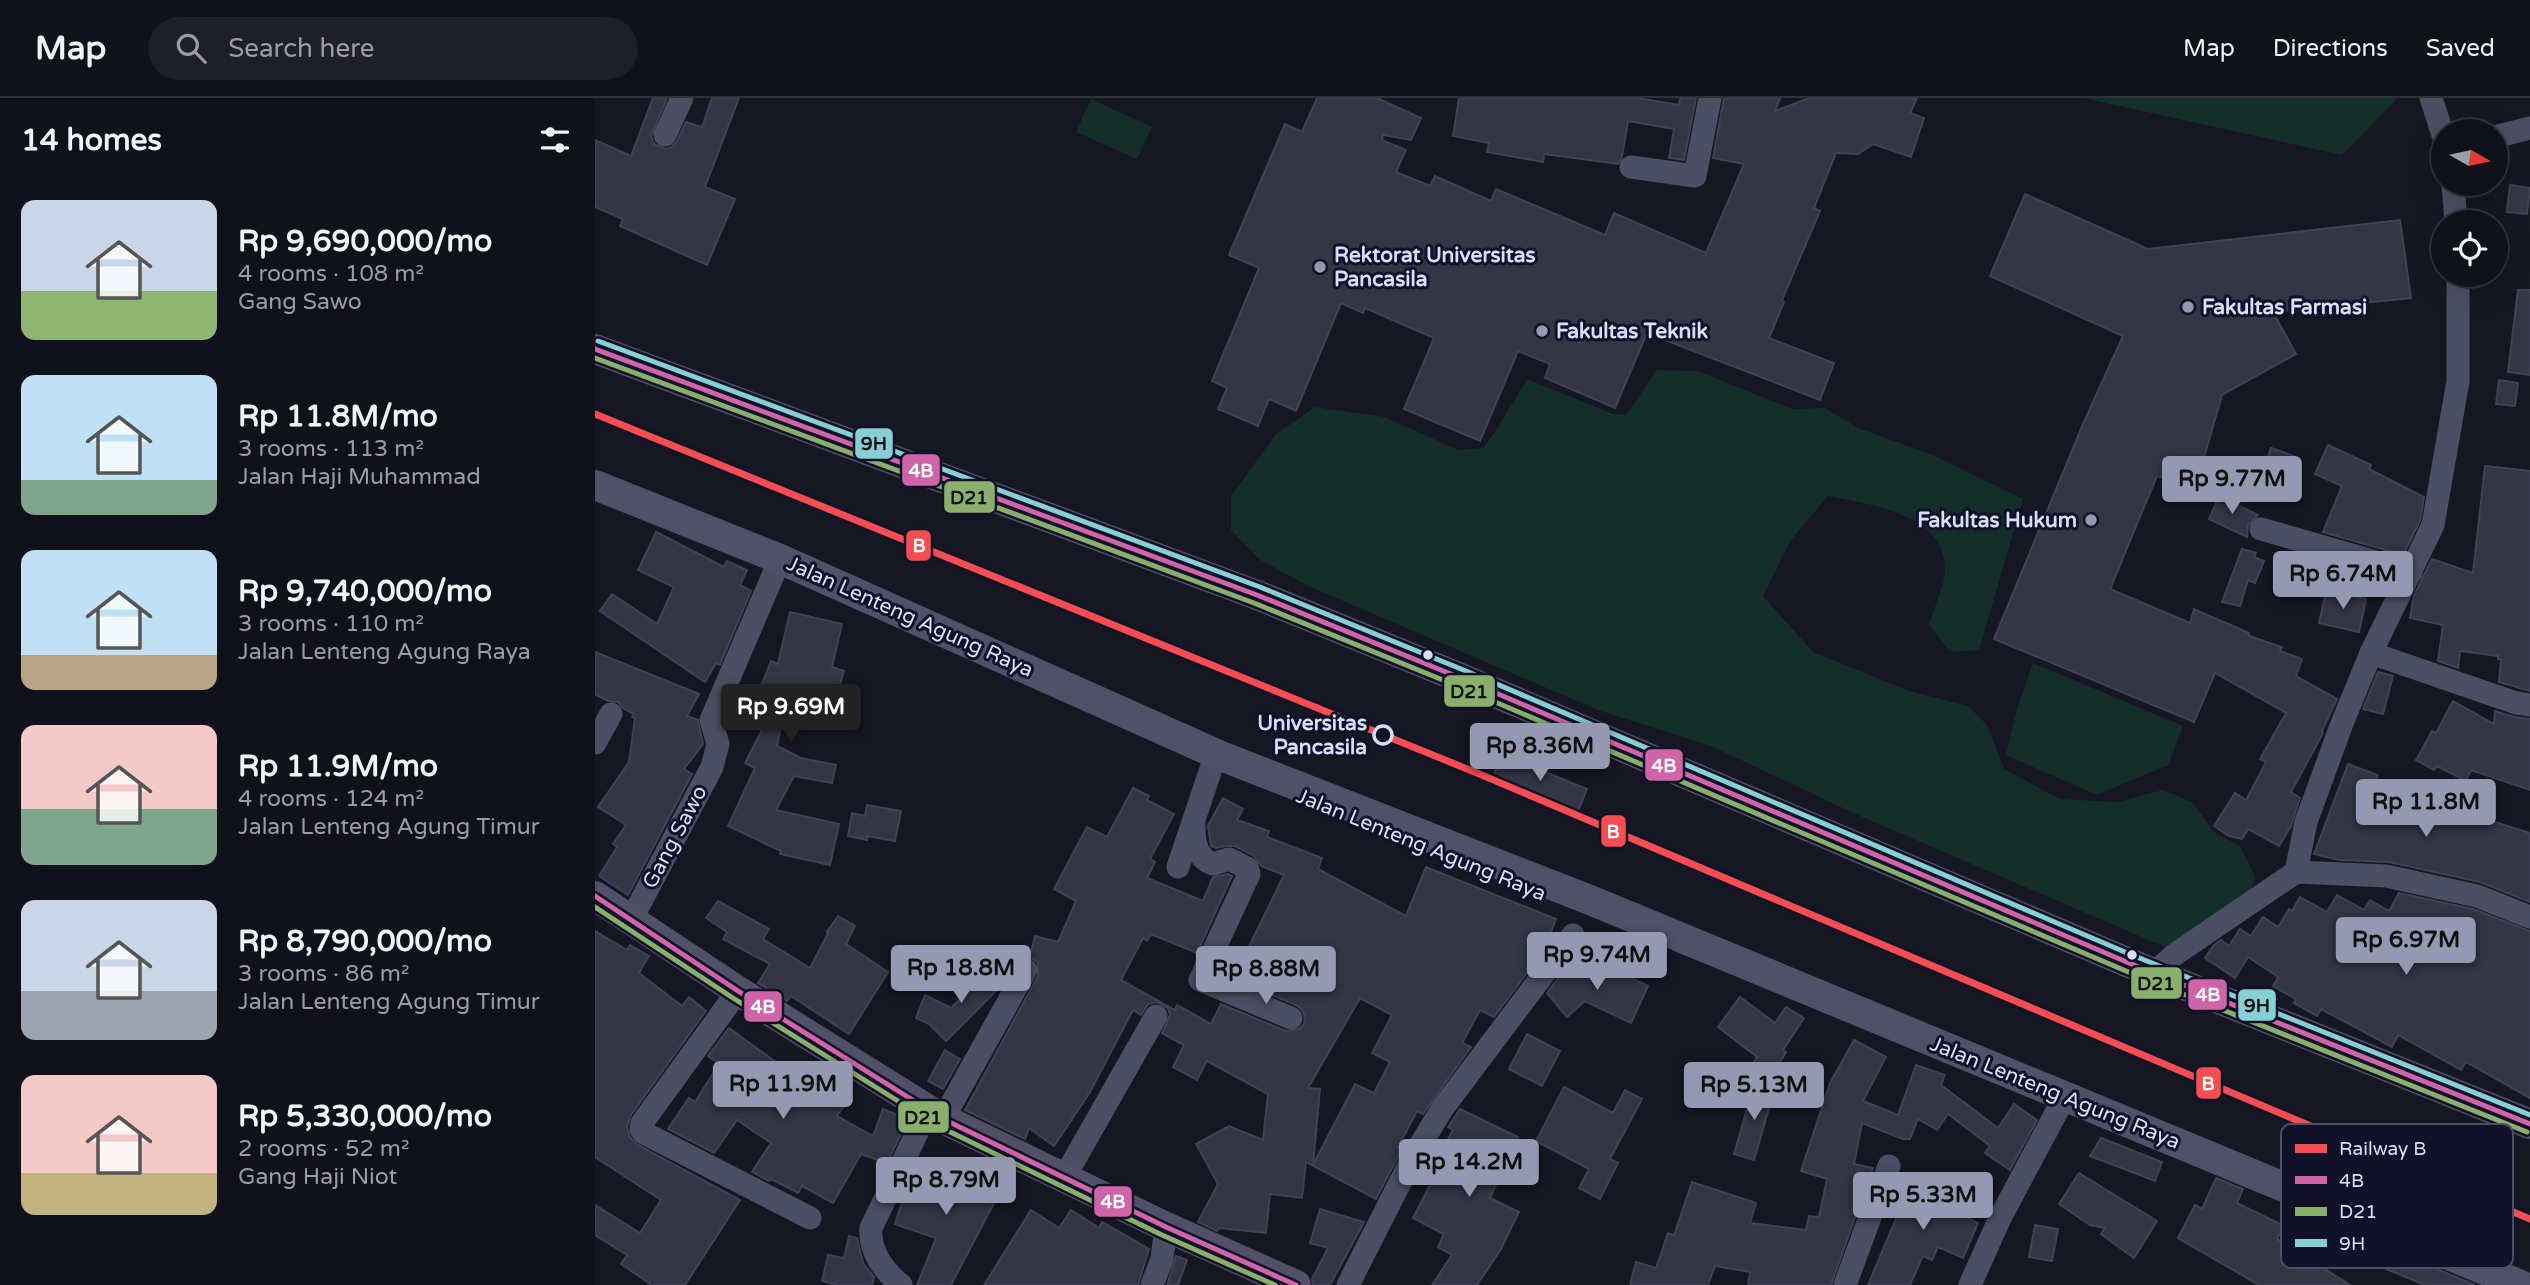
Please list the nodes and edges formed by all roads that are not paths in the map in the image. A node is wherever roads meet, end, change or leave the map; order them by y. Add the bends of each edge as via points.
1 (682, 98) edge
2 (1710, 98) edge
3 (2431, 98) edge
4 (2438, 119) edge
5 (2530, 128) edge
6 (2508, 134) edge
7 (665, 135) dead end
8 (1631, 167) dead end
9 (2458, 287) edge
10 (595, 349) edge
11 (595, 485) edge
12 (2261, 528) dead end
13 (780, 559) junction
14 (2411, 572) junction
15 (2371, 653) junction
16 (2530, 705) edge
17 (611, 714) dead end
18 (595, 743) edge
19 (1219, 755) junction
20 (1194, 826) junction
21 (1178, 867) dead end
22 (2296, 872) junction
23 (595, 896) edge
24 (2530, 917) edge
25 (631, 920) junction
26 (1573, 935) dead end
27 (1026, 970) dead end
28 (2154, 973) junction
29 (738, 991) junction
30 (1156, 1016) dead end
31 (1291, 1018) dead end
32 (2065, 1097) junction
33 (936, 1114) junction
34 (2530, 1125) edge
35 (1889, 1166) dead end
36 (1064, 1178) junction
37 (2281, 1186) edge
38 (810, 1218) dead end
39 (1166, 1227) junction
40 (2480, 1268) edge
41 (901, 1285) edge
42 (1152, 1285) edge
43 (1296, 1285) edge
44 (1348, 1285) edge
45 (1845, 1285) edge
46 (1970, 1285) edge
47 (2521, 1285) edge

1 - 7 street
2 - 8 street via 1695,176
3 - 4 street
5 - 6 street
9 - 14 street via 2458,381 2433,525
10 - 28 main road via 1258,595
11 - 13 main road, Jalan Lenteng Agung Raya
12 - 14 street
13 - 19 main road, Jalan Lenteng Agung Raya
13 - 25 street, Gang Sawo via 711,720 718,744 712,767
14 - 15 street
15 - 16 street
15 - 22 street via 2306,822
17 - 18 street
19 - 20 street
19 - 32 main road, Jalan Lenteng Agung Raya via 1590,900
20 - 21 street
20 - 31 street via 1194,842 1203,860 1213,864 1229,859 1247,868 1249,874 1200,980
22 - 24 street via 2386,876 2477,895
22 - 28 street
23 - 25 main road
25 - 29 main road
26 - 44 street via 1442,1109
27 - 33 street
28 - 34 main road
29 - 33 main road
29 - 38 street via 641,1129
30 - 36 street
32 - 37 main road, Jalan Lenteng Agung Raya
32 - 46 street
33 - 36 main road
33 - 41 street via 871,1228 872,1247 880,1263
35 - 45 street
36 - 39 main road
39 - 42 street
39 - 43 main road
40 - 47 main road, Jalan Lenteng Agung Raya

